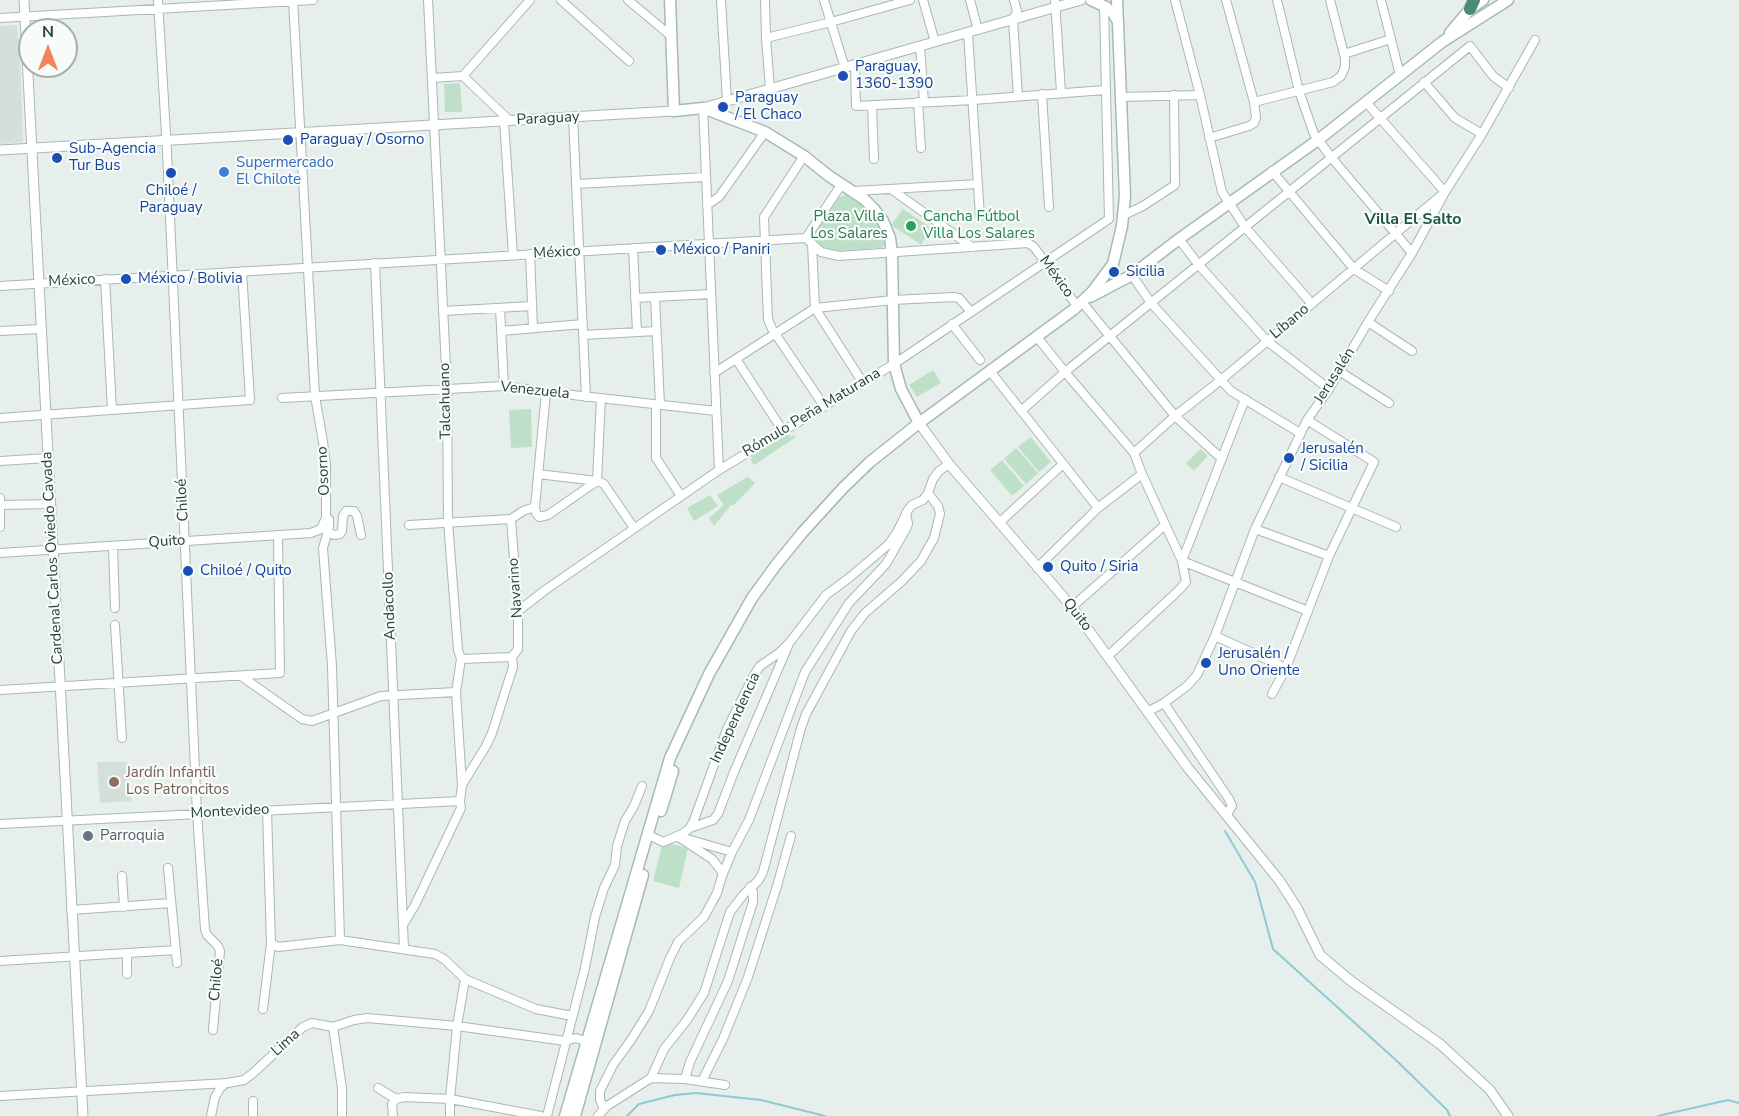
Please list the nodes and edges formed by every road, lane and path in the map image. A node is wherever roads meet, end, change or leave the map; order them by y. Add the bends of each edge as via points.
1 (24, 0) edge
2 (158, 0) edge
3 (313, 0) edge
4 (428, 0) edge
5 (530, 0) edge
6 (561, 0) edge
7 (628, 0) edge
8 (670, 0) edge
9 (721, 0) edge
10 (824, 0) edge
11 (910, 0) edge
12 (923, 0) edge
13 (970, 0) edge
14 (1014, 0) edge
15 (1082, 0) edge
16 (1091, 0) edge
17 (1117, 0) edge
18 (1175, 0) edge
19 (1226, 0) edge
20 (1277, 0) edge
21 (1330, 0) edge
22 (1381, 0) edge
23 (1483, 0) edge
24 (1508, 0) edge
25 (294, 1) edge
26 (767, 1) edge
27 (1055, 4) edge
28 (1472, 5) edge
29 (1104, 6) junction
30 (159, 9) junction
31 (25, 17) junction
32 (0, 18) edge
33 (1012, 20) junction
34 (1117, 20) junction
35 (831, 22) junction
36 (973, 31) junction
37 (671, 36) junction
38 (766, 38) junction
39 (1391, 39) junction
40 (1535, 39) dead end
41 (935, 42) junction
42 (1442, 42) junction
43 (921, 46) junction
44 (1344, 54) junction
45 (629, 61) dead end
46 (855, 64) junction
47 (845, 68) junction
48 (1400, 75) junction
49 (463, 76) junction
50 (432, 78) junction
51 (1424, 82) junction
52 (1509, 88) junction
53 (770, 89) junction
54 (1106, 90) junction
55 (1299, 91) junction
56 (1061, 92) junction
57 (1042, 94) junction
58 (1174, 95) junction
59 (1200, 95) junction
60 (1018, 96) junction
61 (1121, 97) junction
62 (973, 100) junction
63 (727, 101) junction
64 (921, 102) junction
65 (1254, 102) junction
66 (1366, 102) junction
67 (872, 105) junction
68 (703, 108) junction
69 (674, 111) junction
70 (573, 117) junction
71 (1381, 117) junction
72 (507, 121) junction
73 (434, 125) junction
74 (765, 132) junction
75 (300, 133) junction
76 (1482, 134) junction
77 (1209, 138) junction
78 (167, 140) junction
79 (1318, 140) junction
80 (921, 147) dead end
81 (33, 148) junction
82 (0, 150) edge
83 (804, 156) junction
84 (1331, 157) junction
85 (874, 159) dead end
86 (1272, 171) junction
87 (706, 177) junction
88 (576, 183) junction
89 (841, 184) junction
90 (978, 184) junction
91 (891, 189) junction
92 (1289, 191) junction
93 (853, 192) junction
94 (1445, 192) junction
95 (1229, 203) junction
96 (707, 205) junction
97 (1049, 207) dead end
98 (1124, 214) junction
99 (980, 216) dead end
100 (1245, 227) junction
101 (1396, 234) junction
102 (806, 238) junction
103 (1179, 239) junction
104 (764, 240) junction
105 (709, 244) junction
106 (812, 244) junction
107 (972, 247) junction
108 (633, 248) junction
109 (579, 251) junction
110 (1412, 253) junction
111 (530, 254) junction
112 (892, 254) junction
113 (513, 255) junction
114 (441, 260) junction
115 (375, 263) junction
116 (1045, 263) junction
117 (1198, 264) junction
118 (307, 268) junction
119 (1354, 269) junction
120 (242, 271) junction
121 (173, 275) junction
122 (1131, 275) junction
123 (105, 279) junction
124 (38, 283) junction
125 (0, 286) edge
126 (1389, 291) junction
127 (711, 294) junction
128 (655, 297) junction
129 (635, 298) junction
130 (893, 300) junction
131 (1082, 302) junction
132 (1151, 303) junction
133 (1312, 304) junction
134 (532, 306) junction
135 (500, 308) junction
136 (815, 308) junction
137 (443, 311) junction
138 (971, 312) junction
139 (1368, 322) junction
140 (583, 324) junction
141 (952, 324) junction
142 (533, 328) junction
143 (41, 329) junction
144 (0, 331) edge
145 (501, 331) junction
146 (657, 331) junction
147 (637, 332) junction
148 (775, 334) junction
149 (583, 335) junction
150 (1037, 337) junction
151 (1109, 337) junction
152 (1267, 341) junction
153 (1412, 351) dead end
154 (736, 359) junction
155 (980, 360) dead end
156 (894, 364) junction
157 (990, 371) junction
158 (1339, 371) junction
159 (1065, 372) junction
160 (714, 373) junction
161 (1221, 380) junction
162 (862, 382) junction
163 (504, 386) junction
164 (447, 389) junction
165 (1329, 389) junction
166 (381, 392) junction
167 (546, 392) junction
168 (315, 396) junction
169 (586, 397) junction
170 (601, 398) junction
171 (282, 399) dead end
172 (1245, 399) junction
173 (1389, 403) dead end
174 (658, 404) junction
175 (178, 405) junction
176 (824, 406) junction
177 (112, 410) junction
178 (716, 411) junction
179 (1021, 411) junction
180 (45, 415) junction
181 (1175, 416) junction
182 (0, 418) edge
183 (1307, 420) junction
184 (919, 423) junction
185 (783, 431) junction
186 (1300, 433) junction
187 (1134, 453) junction
188 (48, 458) junction
189 (1222, 459) junction
190 (0, 461) edge
191 (949, 464) junction
192 (1063, 464) junction
193 (719, 470) junction
194 (538, 474) junction
195 (1142, 474) junction
196 (1279, 477) junction
197 (597, 481) junction
198 (928, 493) junction
199 (681, 496) junction
200 (0, 498) edge
201 (51, 504) junction
202 (0, 505) edge
203 (535, 507) junction
204 (1098, 508) junction
205 (1352, 508) junction
206 (906, 513) junction
207 (326, 518) junction
208 (511, 519) junction
209 (448, 522) junction
210 (999, 523) junction
211 (409, 525) dead end
212 (1165, 525) junction
213 (0, 527) edge
214 (1396, 527) dead end
215 (634, 528) junction
216 (1255, 529) junction
217 (328, 532) junction
218 (278, 535) junction
219 (361, 535) dead end
220 (185, 541) junction
221 (113, 546) junction
222 (53, 550) junction
223 (0, 553) edge
224 (1329, 556) junction
225 (1182, 561) junction
226 (1037, 568) junction
227 (1235, 581) junction
228 (1072, 607) junction
229 (115, 608) dead end
230 (518, 611) junction
231 (1308, 611) junction
232 (115, 625) dead end
233 (1215, 636) junction
234 (790, 642) junction
235 (1108, 656) junction
236 (512, 657) junction
237 (461, 659) junction
238 (1286, 668) junction
239 (241, 675) junction
240 (191, 678) junction
241 (118, 683) junction
242 (60, 686) junction
243 (0, 690) edge
244 (456, 692) junction
245 (1272, 694) dead end
246 (393, 696) junction
247 (1164, 703) junction
248 (1147, 712) junction
249 (333, 713) junction
250 (688, 719) junction
251 (122, 738) dead end
252 (462, 785) junction
253 (642, 786) dead end
254 (460, 801) junction
255 (399, 804) junction
256 (336, 807) junction
257 (267, 810) junction
258 (197, 813) junction
259 (1227, 814) junction
260 (66, 820) junction
261 (0, 824) edge
262 (690, 828) junction
263 (677, 836) junction
264 (791, 836) dead end
265 (653, 837) junction
266 (732, 852) junction
267 (168, 868) dead end
268 (122, 876) dead end
269 (722, 876) junction
270 (750, 887) junction
271 (171, 903) junction
272 (124, 907) junction
273 (71, 910) junction
274 (403, 925) junction
275 (624, 928) junction
276 (340, 940) junction
277 (271, 944) junction
278 (404, 948) junction
279 (176, 950) junction
280 (127, 953) junction
281 (74, 957) junction
282 (0, 961) edge
283 (177, 963) dead end
284 (127, 974) dead end
285 (465, 979) junction
286 (264, 1009) dead end
287 (572, 1016) junction
288 (457, 1026) junction
289 (333, 1027) junction
290 (569, 1029) junction
291 (213, 1030) dead end
292 (565, 1041) junction
293 (586, 1041) junction
294 (651, 1078) junction
295 (685, 1079) junction
296 (702, 1081) junction
297 (228, 1083) junction
298 (725, 1085) dead end
299 (378, 1088) dead end
300 (81, 1091) junction
301 (0, 1096) edge
302 (396, 1099) junction
303 (450, 1099) junction
304 (253, 1101) dead end
305 (604, 1109) junction
306 (83, 1116) edge
307 (211, 1116) edge
308 (254, 1116) edge
309 (342, 1116) edge
310 (393, 1116) edge
311 (450, 1116) edge
312 (541, 1116) edge
313 (547, 1116) edge
314 (565, 1116) edge
315 (575, 1116) edge
316 (598, 1116) edge
317 (1508, 1116) edge

1 - 31 street, Cardenal Carlos Oviedo Cavada
2 - 30 street, Chiloé
3 - 25 street
4 - 50 street, Talcahuano
5 - 49 street
6 - 45 street
7 - 37 street
8 - 37 main road
9 - 63 street
10 - 35 street
11 - 35 street
12 - 41 street
13 - 36 street
14 - 33 street via 1017,12
15 - 27 street, Paraguay
16 - 29 main road
17 - 34 main road
18 - 59 street
19 - 65 street
20 - 55 street
21 - 44 street
22 - 39 street
23 - 28 main road
24 - 42 main road
25 - 30 street
25 - 75 street, Osorno
26 - 38 street
27 - 33 street, Paraguay
27 - 56 street
28 - 42 main road
29 - 34 main road
29 - 54 street
30 - 31 street
30 - 78 street, Chiloé
31 - 32 street
31 - 81 street, Cardenal Carlos Oviedo Cavada
33 - 36 street, Paraguay
33 - 60 street
34 - 61 main road
35 - 38 street
35 - 47 street
36 - 41 street, Paraguay
36 - 62 street
37 - 69 main road
38 - 53 street
39 - 44 street
39 - 48 street
40 - 52 street, Jerusalén
41 - 43 street, Paraguay
42 - 48 main road
43 - 46 street, Paraguay
43 - 64 street
44 - 55 street via 1345,67 1338,79
46 - 47 street, Paraguay
46 - 67 street via 856,106
47 - 53 street, Paraguay
48 - 66 main road
49 - 50 street
49 - 72 street
50 - 73 street, Talcahuano
51 - 52 street via 1470,46 1493,76
51 - 71 street
51 - 76 street via 1455,118
52 - 76 street, Jerusalén
53 - 63 street, Paraguay
54 - 56 street
54 - 116 street, Rómulo Peña Maturana via 1109,219
55 - 65 street
55 - 79 street
56 - 57 street
57 - 60 street
57 - 97 street
58 - 59 street
58 - 61 street
58 - 98 street via 1175,185
59 - 77 street
60 - 62 street
61 - 98 main road
62 - 64 street
62 - 90 street
63 - 68 street, Paraguay
64 - 67 street
64 - 80 street
65 - 77 street via 1257,115 1251,125
66 - 71 street
66 - 79 main road
67 - 85 street
68 - 69 main road, Paraguay
68 - 74 main road
68 - 87 street
69 - 70 street, Paraguay
70 - 72 street, Paraguay
70 - 88 street
71 - 84 street
71 - 94 street
72 - 73 street, Paraguay
72 - 113 street
73 - 75 street, Paraguay
73 - 114 street, Talcahuano
74 - 83 main road
74 - 96 street via 719,197
75 - 78 street, Paraguay
75 - 118 street, Osorno
76 - 94 street, Jerusalén
77 - 95 street via 1222,192
78 - 81 street, Paraguay
78 - 121 street, Chiloé
79 - 84 street
79 - 86 main road
81 - 82 street, Paraguay
81 - 124 street, Cardenal Carlos Oviedo Cavada
83 - 89 main road
83 - 104 street via 765,214
84 - 92 street
84 - 101 street
86 - 92 street
86 - 95 main road
87 - 88 street
87 - 96 street
88 - 109 street
89 - 93 main road
89 - 102 street
90 - 91 street
90 - 99 street
91 - 93 street
91 - 107 street
92 - 100 street
92 - 119 street
93 - 112 main road via 870,204 883,221
94 - 101 street, Líbano
94 - 110 street, Jerusalén
95 - 100 street
95 - 103 main road
96 - 105 street
98 - 131 main road via 1113,264
100 - 117 street
100 - 133 street
101 - 110 street
101 - 119 street, Líbano
102 - 104 street, México
102 - 106 street, México
103 - 117 street
103 - 122 main road
104 - 105 street, México
104 - 148 street via 768,318
105 - 108 street, México
105 - 127 street
106 - 112 street, México via 826,254 839,256
106 - 136 street
107 - 112 street, México
107 - 116 street, México via 1028,243
108 - 109 street, México
108 - 129 street
109 - 111 street, México
109 - 140 street
110 - 126 street, Jerusalén
111 - 113 street, México
111 - 134 street
112 - 130 main road
113 - 114 street, México
114 - 115 street, México
114 - 137 street, Talcahuano
115 - 118 street, México
115 - 166 street, Andacollo
116 - 131 street, México
116 - 138 street, Rómulo Peña Maturana
117 - 132 street
117 - 152 street
118 - 120 street, México
118 - 168 street, Osorno
119 - 126 street
119 - 133 street, Líbano
120 - 121 street, México
120 - 175 street via 250,400
121 - 123 street, México
121 - 175 street, Chiloé
122 - 131 main road
122 - 132 street
123 - 124 street, México
123 - 177 street
124 - 125 street, México
124 - 143 street, Cardenal Carlos Oviedo Cavada
126 - 139 street, Jerusalén
127 - 128 street
127 - 160 street
128 - 129 street
128 - 146 street
129 - 147 street
130 - 136 street
130 - 138 street via 957,297
130 - 156 main road
131 - 150 main road
131 - 151 street, México
132 - 151 street
132 - 161 street
133 - 152 street, Líbano
134 - 135 street
134 - 142 street
135 - 137 street
135 - 145 street
136 - 148 street
136 - 162 street
137 - 164 street, Talcahuano
138 - 141 street, Rómulo Peña Maturana
139 - 153 street
139 - 158 street, Jerusalén
140 - 142 street
140 - 149 street
141 - 155 street
141 - 156 street, Rómulo Peña Maturana
142 - 145 street
143 - 144 street
143 - 180 street, Cardenal Carlos Oviedo Cavada
145 - 163 street
146 - 147 street
146 - 174 street
147 - 149 street
148 - 154 street
148 - 176 street
149 - 169 street
150 - 157 main road
150 - 159 street
151 - 159 street
151 - 181 street, México
152 - 161 street, Líbano
152 - 165 street
154 - 160 street
154 - 185 street
156 - 162 street, Rómulo Peña Maturana
156 - 184 main road via 901,389
157 - 179 street
157 - 184 main road
158 - 165 street, Jerusalén
158 - 173 street
159 - 179 street
159 - 187 street
160 - 178 street
161 - 172 street
161 - 181 street, Líbano
162 - 176 street, Rómulo Peña Maturana
163 - 164 street, Venezuela
163 - 167 street, Venezuela
164 - 166 street, Venezuela
164 - 209 street, Talcahuano
165 - 183 street, Jerusalén
166 - 168 street, Venezuela
166 - 246 street, Andacollo
167 - 169 street, Venezuela
167 - 194 street
168 - 171 street, Venezuela
168 - 207 street, Osorno via 326,465
169 - 170 street, Venezuela
170 - 174 street, Venezuela
170 - 197 street
172 - 186 street
172 - 189 street
174 - 178 street, Venezuela
174 - 199 street via 656,458
175 - 177 street
175 - 220 street, Chiloé
176 - 185 street, Rómulo Peña Maturana
177 - 180 street
178 - 193 street
179 - 192 street
180 - 182 street
180 - 188 street, Cardenal Carlos Oviedo Cavada
181 - 187 street, Líbano
181 - 189 street, México
183 - 186 street, Jerusalén
183 - 205 street via 1374,462
184 - 191 street, Quito
184 - 250 main road via 857,475 789,548 734,628
185 - 193 street, Rómulo Peña Maturana
186 - 196 street, Jerusalén
187 - 195 street
188 - 190 street
188 - 201 street, Cardenal Carlos Oviedo Cavada
189 - 225 street
191 - 198 street, Independencia via 933,479
191 - 210 street, Quito
192 - 204 street
192 - 210 street
193 - 199 street, Rómulo Peña Maturana
194 - 197 street
194 - 203 street
195 - 204 street
195 - 212 street
196 - 205 street
196 - 216 street, Jerusalén
197 - 203 street via 548,515 539,517
197 - 215 street via 604,484
198 - 206 street, Independencia
198 - 270 street via 940,514 929,549 851,631 806,714 763,872
199 - 215 street, Rómulo Peña Maturana
200 - 202 street
201 - 202 street
201 - 222 street, Cardenal Carlos Oviedo Cavada
202 - 213 street
203 - 208 street
204 - 226 street
205 - 214 street
205 - 224 street
206 - 234 street, Independencia via 889,544 826,595
206 - 266 street via 908,524 886,564 849,603 802,680 749,820
207 - 217 street, Osorno
207 - 218 street, Quito via 324,525 314,532
208 - 209 street
208 - 230 street, Navarino
209 - 211 street
209 - 237 street, Talcahuano
210 - 226 street, Quito
212 - 225 street
212 - 228 street
215 - 230 street, Rómulo Peña Maturana
216 - 224 street
216 - 227 street, Jerusalén
217 - 219 street via 340,534 346,511 354,511
217 - 249 street, Osorno via 323,548
218 - 220 street, Quito
218 - 239 street via 280,673
220 - 221 street, Quito
220 - 240 street, Chiloé
221 - 222 street, Quito
221 - 229 street
222 - 223 street, Quito
222 - 242 street, Cardenal Carlos Oviedo Cavada
224 - 231 street
225 - 227 street
225 - 235 street via 1186,582
226 - 228 street, Quito
227 - 231 street
227 - 233 street, Jerusalén
228 - 235 street, Quito
230 - 236 street, Navarino via 519,645
231 - 238 street
232 - 241 street
233 - 238 street
233 - 247 street, Jerusalén via 1193,680
234 - 262 street, Independencia via 760,666 753,677 727,729
234 - 262 street via 718,814 713,820
235 - 248 street, Quito
236 - 237 street
236 - 252 street, Navarino via 513,667 492,733
237 - 244 street, Talcahuano
238 - 245 street
239 - 240 street
239 - 249 street via 302,720 312,721
240 - 241 street
240 - 258 street, Chiloé
241 - 242 street
241 - 251 street
242 - 243 street
242 - 260 street, Cardenal Carlos Oviedo Cavada
244 - 246 street
244 - 252 street, Talcahuano
246 - 249 street via 381,696
246 - 255 street, Andacollo
247 - 248 street, Jerusalén
247 - 259 street, Quito via 1232,803
248 - 259 street, Quito
249 - 256 street, Osorno
250 - 265 main road
250 - 275 main road via 666,770
252 - 254 street, Talcahuano
253 - 287 street via 625,821 615,865 595,917
254 - 255 street, Montevideo
254 - 274 street via 460,811
255 - 256 street, Montevideo
255 - 274 street, Andacollo
256 - 257 street, Montevideo
256 - 276 street, Osorno
257 - 258 street, Montevideo
257 - 277 street
258 - 260 street, Montevideo
258 - 291 street, Chiloé via 205,929 220,951
259 - 317 street, Quito via 1279,880 1320,955 1440,1044 1490,1090
260 - 261 street, Montevideo
260 - 273 street, Cardenal Carlos Oviedo Cavada
262 - 263 street
263 - 265 street via 663,842
263 - 266 street
263 - 269 street via 711,859
264 - 296 street via 748,977
265 - 275 main road
266 - 269 street
267 - 271 street
268 - 272 street
269 - 305 street via 704,917 678,942 648,1011 613,1065 600,1091
270 - 294 street via 730,912 704,993 664,1049
270 - 295 street via 753,902 728,981
271 - 272 street
271 - 279 street
272 - 273 street
273 - 281 street, Cardenal Carlos Oviedo Cavada
274 - 278 street, Andacollo
275 - 293 main road
276 - 277 street
276 - 278 street
277 - 286 street
278 - 285 street via 435,954
279 - 280 street
279 - 283 street
280 - 281 street
280 - 284 street
281 - 282 street
281 - 300 street, Cardenal Carlos Oviedo Cavada
285 - 287 street via 536,1009
285 - 288 street
287 - 290 street
288 - 289 street, Lima via 367,1018
288 - 292 street, Lima
288 - 303 street
289 - 297 street, Lima via 312,1023 303,1027 244,1080
289 - 309 street
290 - 292 street
290 - 293 street
292 - 293 street, Lima
292 - 313 street
293 - 314 main road
293 - 315 main road
294 - 295 street
294 - 305 street
295 - 296 street
296 - 298 street
297 - 300 street, Lima
297 - 307 street via 215,1097
299 - 302 street
300 - 301 street, Lima
300 - 306 street, Cardenal Carlos Oviedo Cavada
302 - 303 street
302 - 310 street via 392,1104
303 - 311 street
303 - 312 street
304 - 308 street
305 - 316 street

